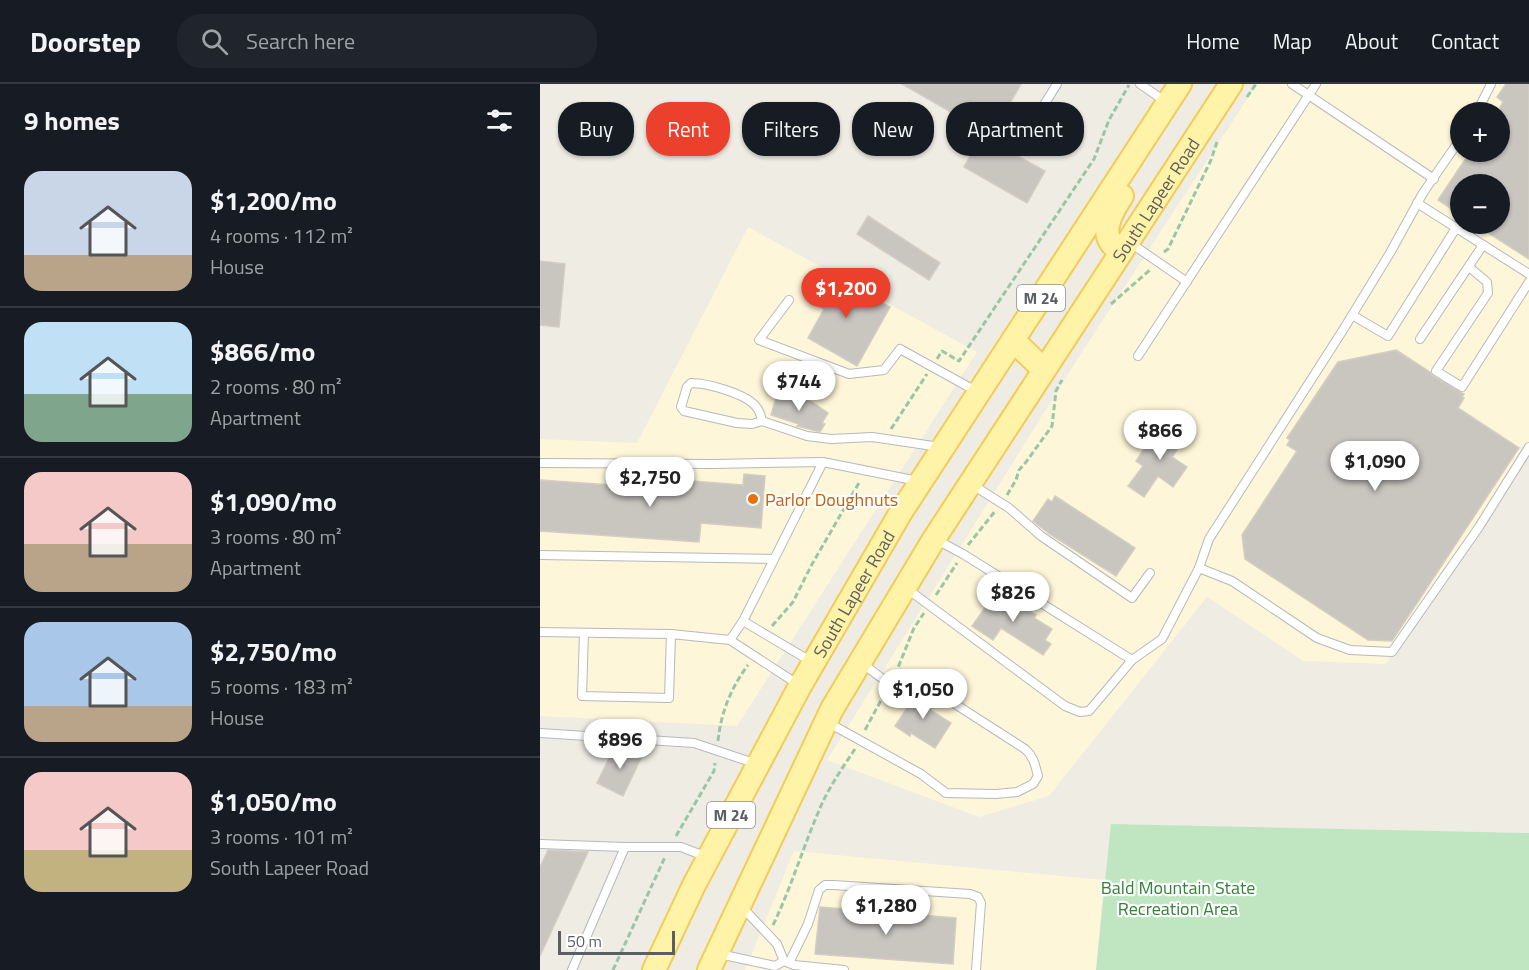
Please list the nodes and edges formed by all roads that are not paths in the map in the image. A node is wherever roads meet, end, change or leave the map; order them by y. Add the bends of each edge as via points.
1 (1057, 84) edge
2 (1140, 84) edge
3 (1180, 84) edge
4 (1195, 84) edge
5 (1292, 84) edge
6 (1316, 84) edge
7 (1491, 84) edge
8 (1238, 92) edge
9 (1308, 94) junction
10 (1046, 102) edge
11 (1482, 102) edge
12 (1168, 103) junction
13 (1450, 155) edge
14 (1434, 179) junction
15 (1417, 203) junction
16 (1450, 224) edge
17 (1452, 234) edge
18 (1466, 234) edge
19 (1483, 245) junction
20 (1123, 246) junction
21 (1469, 267) junction
22 (1529, 274) edge
23 (1187, 282) junction
24 (1529, 282) edge
25 (789, 300) dead end
26 (1352, 315) junction
27 (1420, 339) dead end
28 (1013, 340) junction
29 (1138, 356) dead end
30 (1054, 373) junction
31 (978, 392) junction
32 (762, 421) junction
33 (942, 447) junction
34 (1529, 447) edge
35 (823, 462) junction
36 (540, 463) edge
37 (920, 482) junction
38 (970, 484) junction
39 (934, 539) junction
40 (540, 555) edge
41 (773, 559) junction
42 (1199, 568) junction
43 (1150, 573) dead end
44 (905, 587) junction
45 (743, 621) junction
46 (540, 632) edge
47 (584, 633) junction
48 (671, 634) junction
49 (730, 640) junction
50 (1132, 660) junction
51 (860, 662) junction
52 (813, 663) junction
53 (800, 686) junction
54 (826, 722) junction
55 (540, 733) edge
56 (758, 765) junction
57 (540, 844) edge
58 (625, 847) junction
59 (709, 858) junction
60 (740, 905) junction
61 (713, 962) edge
62 (790, 965) edge
63 (572, 970) edge
64 (654, 970) edge
65 (844, 970) edge
66 (976, 970) edge

1 - 10 lane
2 - 12 lane
3 - 12 main road, South Lapeer Road / M 24
4 - 20 main road via 1116,205 1107,230 1110,241
5 - 9 lane
6 - 9 lane
7 - 11 lane
8 - 20 main road, South Lapeer Road / M 24
9 - 14 lane
9 - 23 lane
12 - 28 main road, South Lapeer Road / M 24
13 - 14 lane
14 - 15 lane
15 - 16 lane
15 - 26 lane
17 - 26 lane via 1388,336
18 - 19 lane
19 - 21 lane
19 - 22 lane
20 - 23 lane
20 - 30 main road, South Lapeer Road / M 24
21 - 24 lane via 1487,282 1488,293 1436,371 1462,387
21 - 27 lane
23 - 29 lane
25 - 31 lane via 759,340 849,374 884,370 900,349
26 - 42 lane via 1209,539
28 - 30 main road
28 - 31 main road, South Lapeer Road / M 24
30 - 38 main road, South Lapeer Road / M 24
31 - 33 main road, South Lapeer Road / M 24
32 - 32 lane via 758,408 747,398 703,383 687,387 681,407 684,411 737,423
32 - 33 lane via 807,436 872,437
33 - 37 main road, South Lapeer Road / M 24
34 - 42 lane via 1392,652 1350,650 1317,638 1232,581
35 - 36 lane
35 - 37 lane
35 - 41 lane
37 - 52 main road, South Lapeer Road / M 24
38 - 39 main road, South Lapeer Road / M 24
38 - 43 lane via 1132,598
39 - 44 main road, South Lapeer Road / M 24
39 - 50 lane
40 - 41 lane
41 - 45 lane
42 - 50 lane via 1162,639
44 - 50 lane via 1065,706 1080,712 1089,711
44 - 51 main road, South Lapeer Road / M 24
45 - 49 lane
45 - 52 lane
46 - 47 lane
47 - 48 lane
47 - 48 lane via 582,696 669,698
48 - 49 lane
49 - 53 lane
51 - 54 main road, South Lapeer Road / M 24
51 - 54 lane via 890,683 904,687 924,684 944,696 1032,755 1038,776 1033,784 1017,792 946,793 921,774
52 - 53 main road, South Lapeer Road / M 24
53 - 56 main road, South Lapeer Road / M 24
54 - 60 main road, South Lapeer Road / M 24
55 - 56 lane via 694,743
56 - 59 main road, South Lapeer Road / M 24
57 - 58 lane
58 - 59 lane via 681,847
58 - 63 lane
59 - 64 main road, South Lapeer Road / M 24
60 - 61 main road, South Lapeer Road / M 24
60 - 62 lane via 777,944
61 - 62 lane
62 - 65 lane
62 - 66 lane via 819,890 833,885 978,897 981,903

